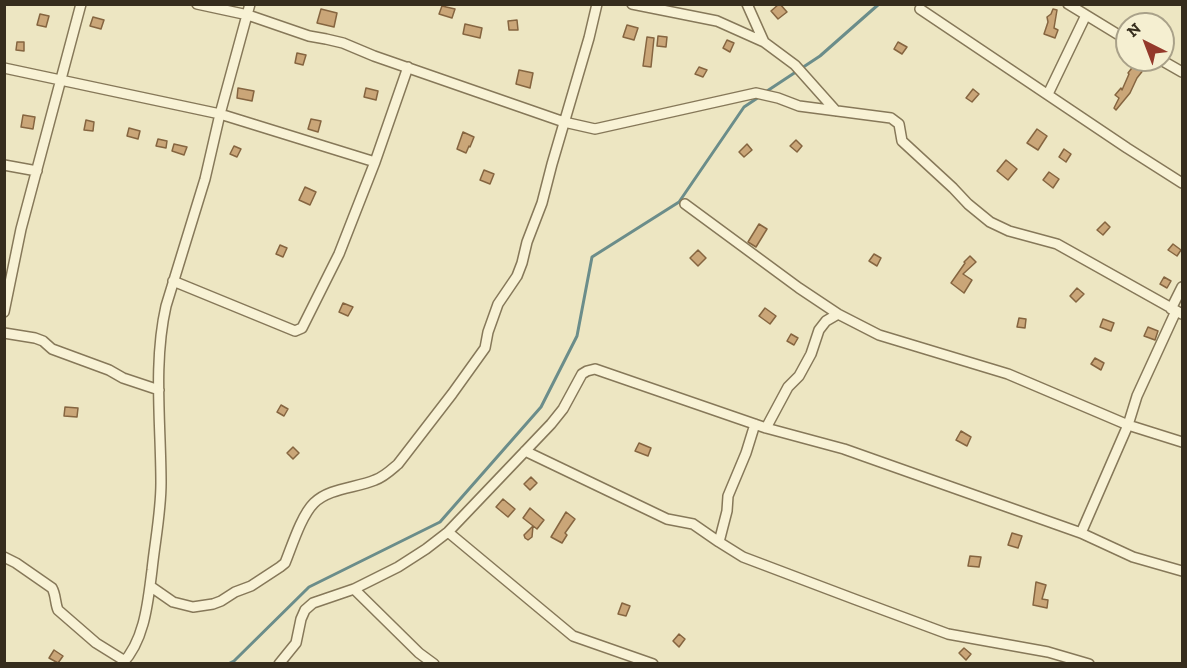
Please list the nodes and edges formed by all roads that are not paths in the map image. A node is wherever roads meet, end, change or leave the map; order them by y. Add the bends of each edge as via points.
1 (81, 4) edge
2 (197, 4) edge
3 (250, 4) edge
4 (597, 4) edge
5 (632, 4) edge
6 (747, 4) edge
7 (1068, 4) edge
8 (920, 9) dead end
9 (248, 15) junction
10 (1086, 15) junction
11 (1115, 33) edge
12 (764, 42) junction
13 (408, 67) junction
14 (4, 68) edge
15 (61, 81) junction
16 (1048, 94) junction
17 (836, 111) junction
18 (220, 114) junction
19 (564, 122) junction
20 (375, 162) junction
21 (4, 165) edge
22 (37, 171) junction
23 (1182, 183) edge
24 (685, 204) dead end
25 (174, 281) junction
26 (1182, 287) edge
27 (4, 312) edge
28 (1176, 312) edge
29 (838, 314) junction
30 (4, 333) edge
31 (159, 390) junction
32 (755, 424) junction
33 (1128, 425) junction
34 (766, 428) junction
35 (1182, 442) edge
36 (525, 451) junction
37 (448, 532) junction
38 (1081, 533) junction
39 (719, 542) junction
40 (4, 557) edge
41 (1182, 571) edge
42 (150, 586) junction
43 (354, 589) junction
44 (124, 662) edge
45 (279, 663) edge
46 (434, 663) edge
47 (653, 663) edge
48 (1089, 663) edge

1 - 15 street
2 - 9 street
3 - 9 street
4 - 19 street
5 - 12 street via 717,21
6 - 12 street
7 - 10 street
8 - 16 street
9 - 13 street
9 - 18 street
10 - 11 street
10 - 16 street
12 - 17 street via 795,66
13 - 19 street
13 - 20 street
14 - 15 street
15 - 18 street
15 - 22 street
16 - 23 street
17 - 19 street via 799,106 756,93 595,129
17 - 28 street via 891,118 899,124 902,141 990,222 1057,244
18 - 20 street
18 - 25 street
19 - 42 street via 522,263 498,304 485,348 398,464 377,480 323,496 312,504 285,563 221,601 193,607 173,602
20 - 25 street via 339,254 299,331
21 - 22 street
22 - 27 street
24 - 29 street
25 - 31 street via 161,326
26 - 28 street
28 - 33 street via 1137,396
29 - 33 street via 879,334 1008,374
29 - 34 street via 819,330 811,354
30 - 31 street via 35,338 52,349
31 - 42 street via 161,486
32 - 34 street
32 - 36 street via 595,369 582,374 563,409
32 - 39 street via 728,496
33 - 35 street
33 - 38 street
34 - 38 street via 844,449
36 - 37 street
36 - 39 street via 667,519 693,524
37 - 43 street via 398,567
37 - 47 street via 573,636
38 - 41 street via 1133,557
39 - 48 street via 744,556 948,634
40 - 44 street via 52,588 58,610
42 - 44 street via 136,645
43 - 45 street via 313,603 305,610 296,643
43 - 46 street

